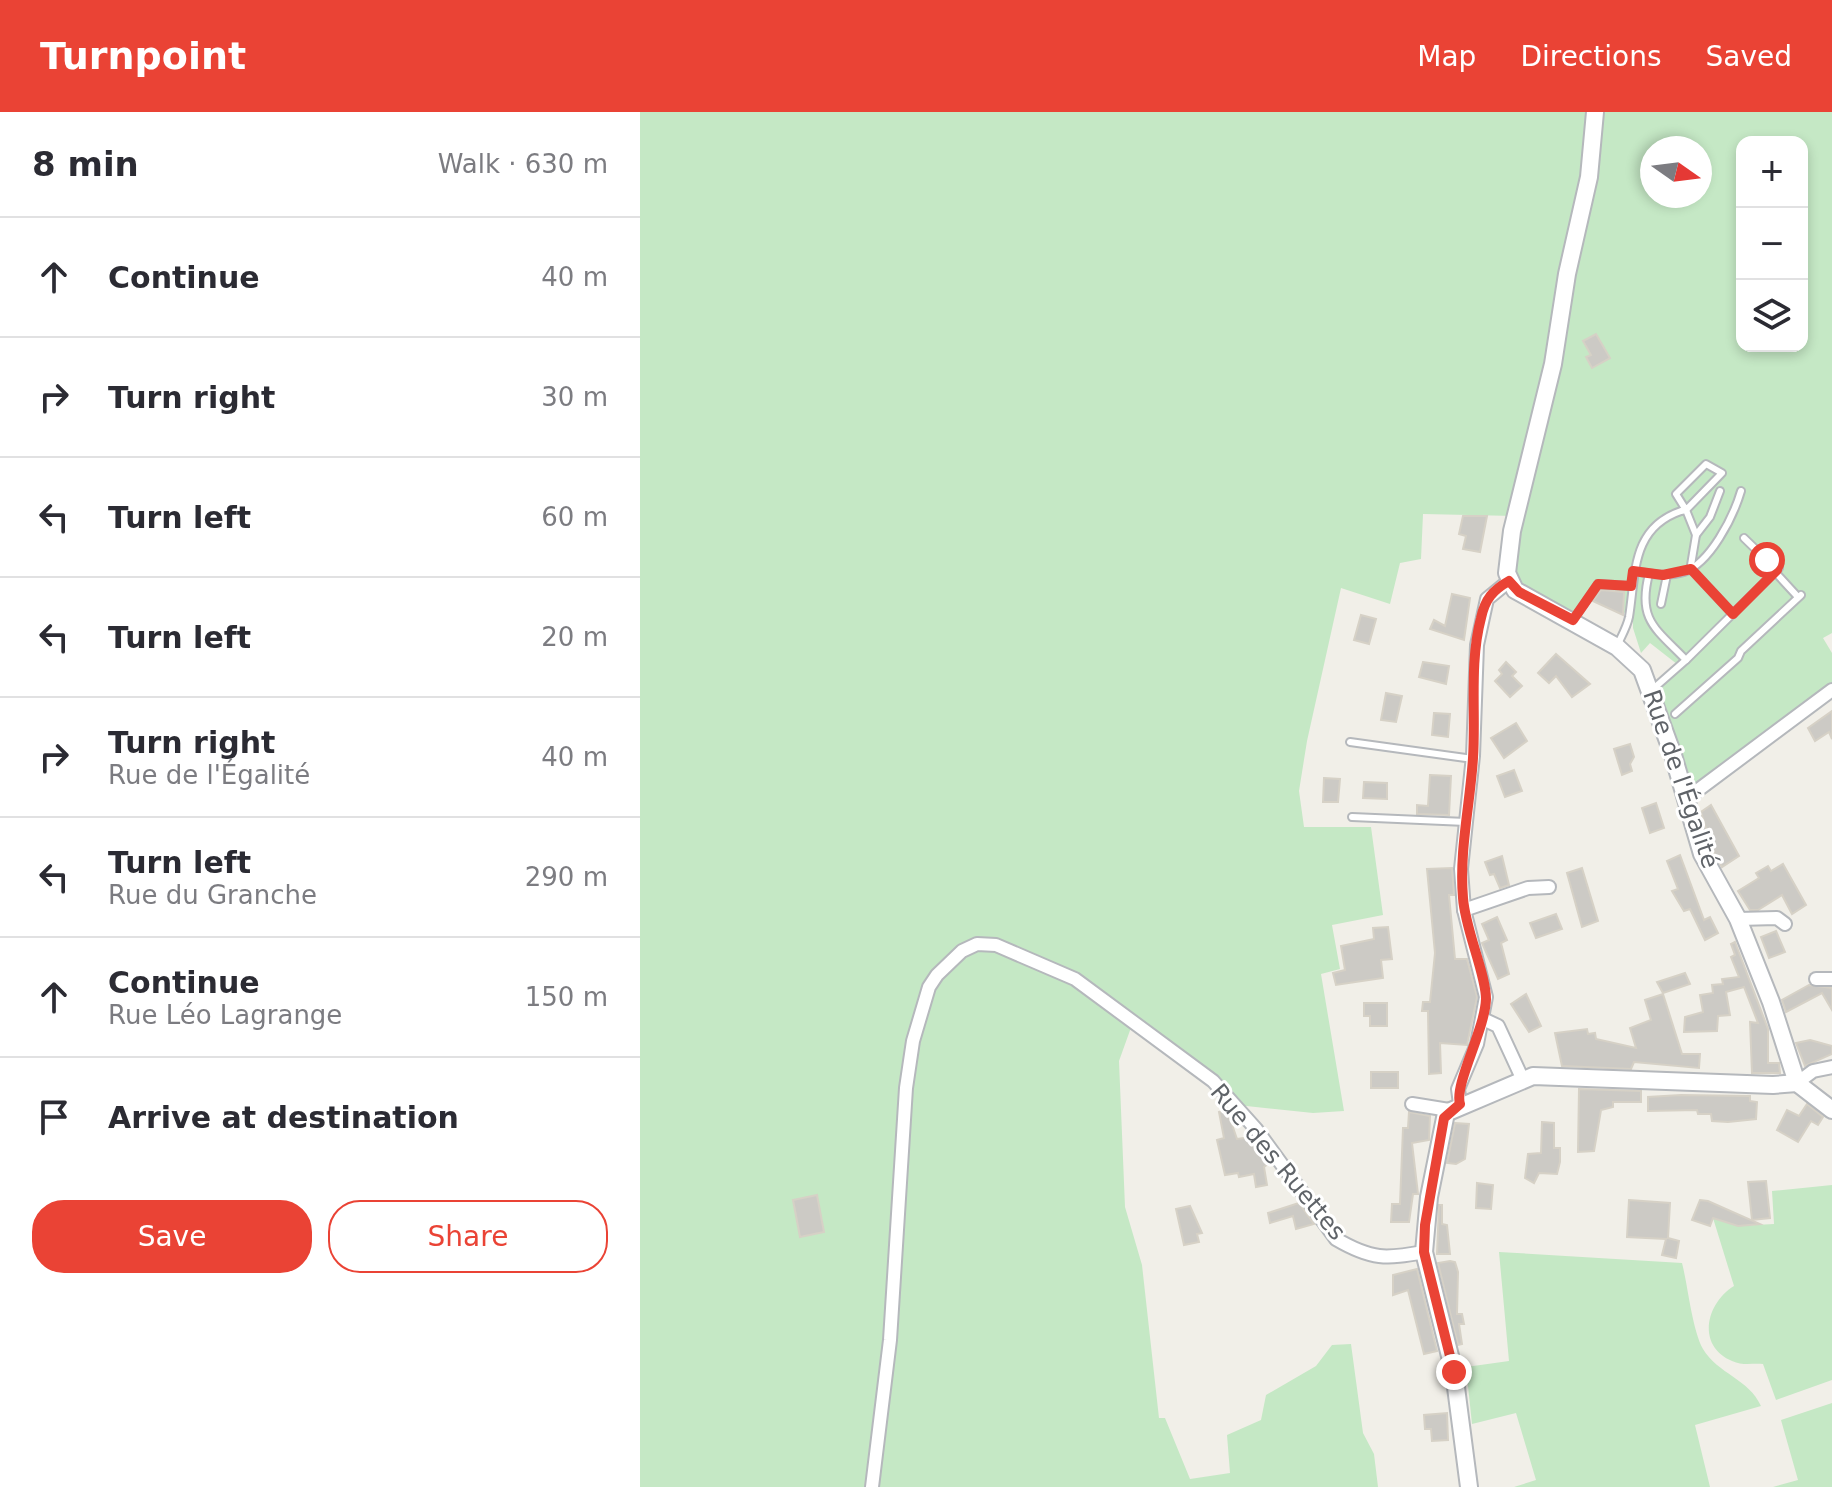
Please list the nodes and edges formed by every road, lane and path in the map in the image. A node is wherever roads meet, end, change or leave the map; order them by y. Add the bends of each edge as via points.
1 (1595, 112) edge
2 (1720, 491) dead end
3 (1741, 491) dead end
4 (1686, 510) junction
5 (1696, 535) junction
6 (1744, 538) dead end
7 (1691, 567) junction
8 (1777, 570) junction
9 (1633, 571) junction
10 (1649, 574) junction
11 (1667, 575) junction
12 (1509, 581) junction
13 (1631, 586) junction
14 (1661, 604) dead end
15 (1733, 614) junction
16 (1573, 620) junction
17 (1617, 647) junction
18 (1686, 660) junction
19 (1832, 690) edge
20 (1651, 691) junction
21 (1675, 714) dead end
22 (1350, 742) dead end
23 (1473, 759) junction
24 (1686, 799) junction
25 (1352, 817) dead end
26 (1466, 822) junction
27 (1549, 887) dead end
28 (1464, 910) junction
29 (1738, 919) junction
30 (1785, 924) dead end
31 (1816, 979) dead end
32 (1832, 979) edge
33 (1483, 1019) junction
34 (1832, 1067) edge
35 (1522, 1078) junction
36 (1797, 1083) junction
37 (1412, 1104) dead end
38 (1454, 1107) junction
39 (1832, 1110) edge
40 (1424, 1252) junction
41 (872, 1487) edge
42 (1469, 1487) edge

1 - 12 street via 1589,177 1553,364 1512,531
2 - 5 lane
3 - 7 lane via 1724,528
4 - 4 lane via 1712,486 1722,473 1706,464 1680,489 1676,496
4 - 5 lane
4 - 9 lane via 1652,530 1638,550
5 - 7 lane
6 - 8 lane
7 - 11 lane
7 - 15 lane
8 - 15 lane
8 - 21 lane via 1799,596
9 - 10 lane
9 - 13 lane
10 - 11 lane
10 - 18 lane via 1644,595 1647,619
11 - 14 lane
12 - 16 street, Rue de l'Égalité via 1519,592
12 - 23 street via 1491,592 1480,619
13 - 16 lane via 1598,584
13 - 17 lane via 1628,621
15 - 18 lane
16 - 17 street, Rue de l'Égalité
17 - 20 street, Rue de l'Égalité via 1639,665
18 - 20 lane
19 - 24 street
20 - 24 street, Rue de l'Égalité
22 - 23 lane
23 - 26 street
24 - 29 street, Rue de l'Égalité via 1702,854
25 - 26 lane
26 - 28 street
27 - 28 street via 1528,888
28 - 33 street via 1485,993
29 - 30 street via 1777,918
29 - 36 street, Rue de l'Égalité
31 - 32 street
33 - 35 street via 1498,1026
33 - 38 street
34 - 36 street via 1813,1071
35 - 36 street
35 - 38 street
36 - 39 street
37 - 38 street
38 - 40 street via 1444,1118
40 - 41 street, Rue des Ruettes via 1393,1259 1355,1250 1336,1239 1256,1129 1213,1081 1075,979 996,945 977,944 937,975 913,1041 890,1340
40 - 42 street via 1454,1372

